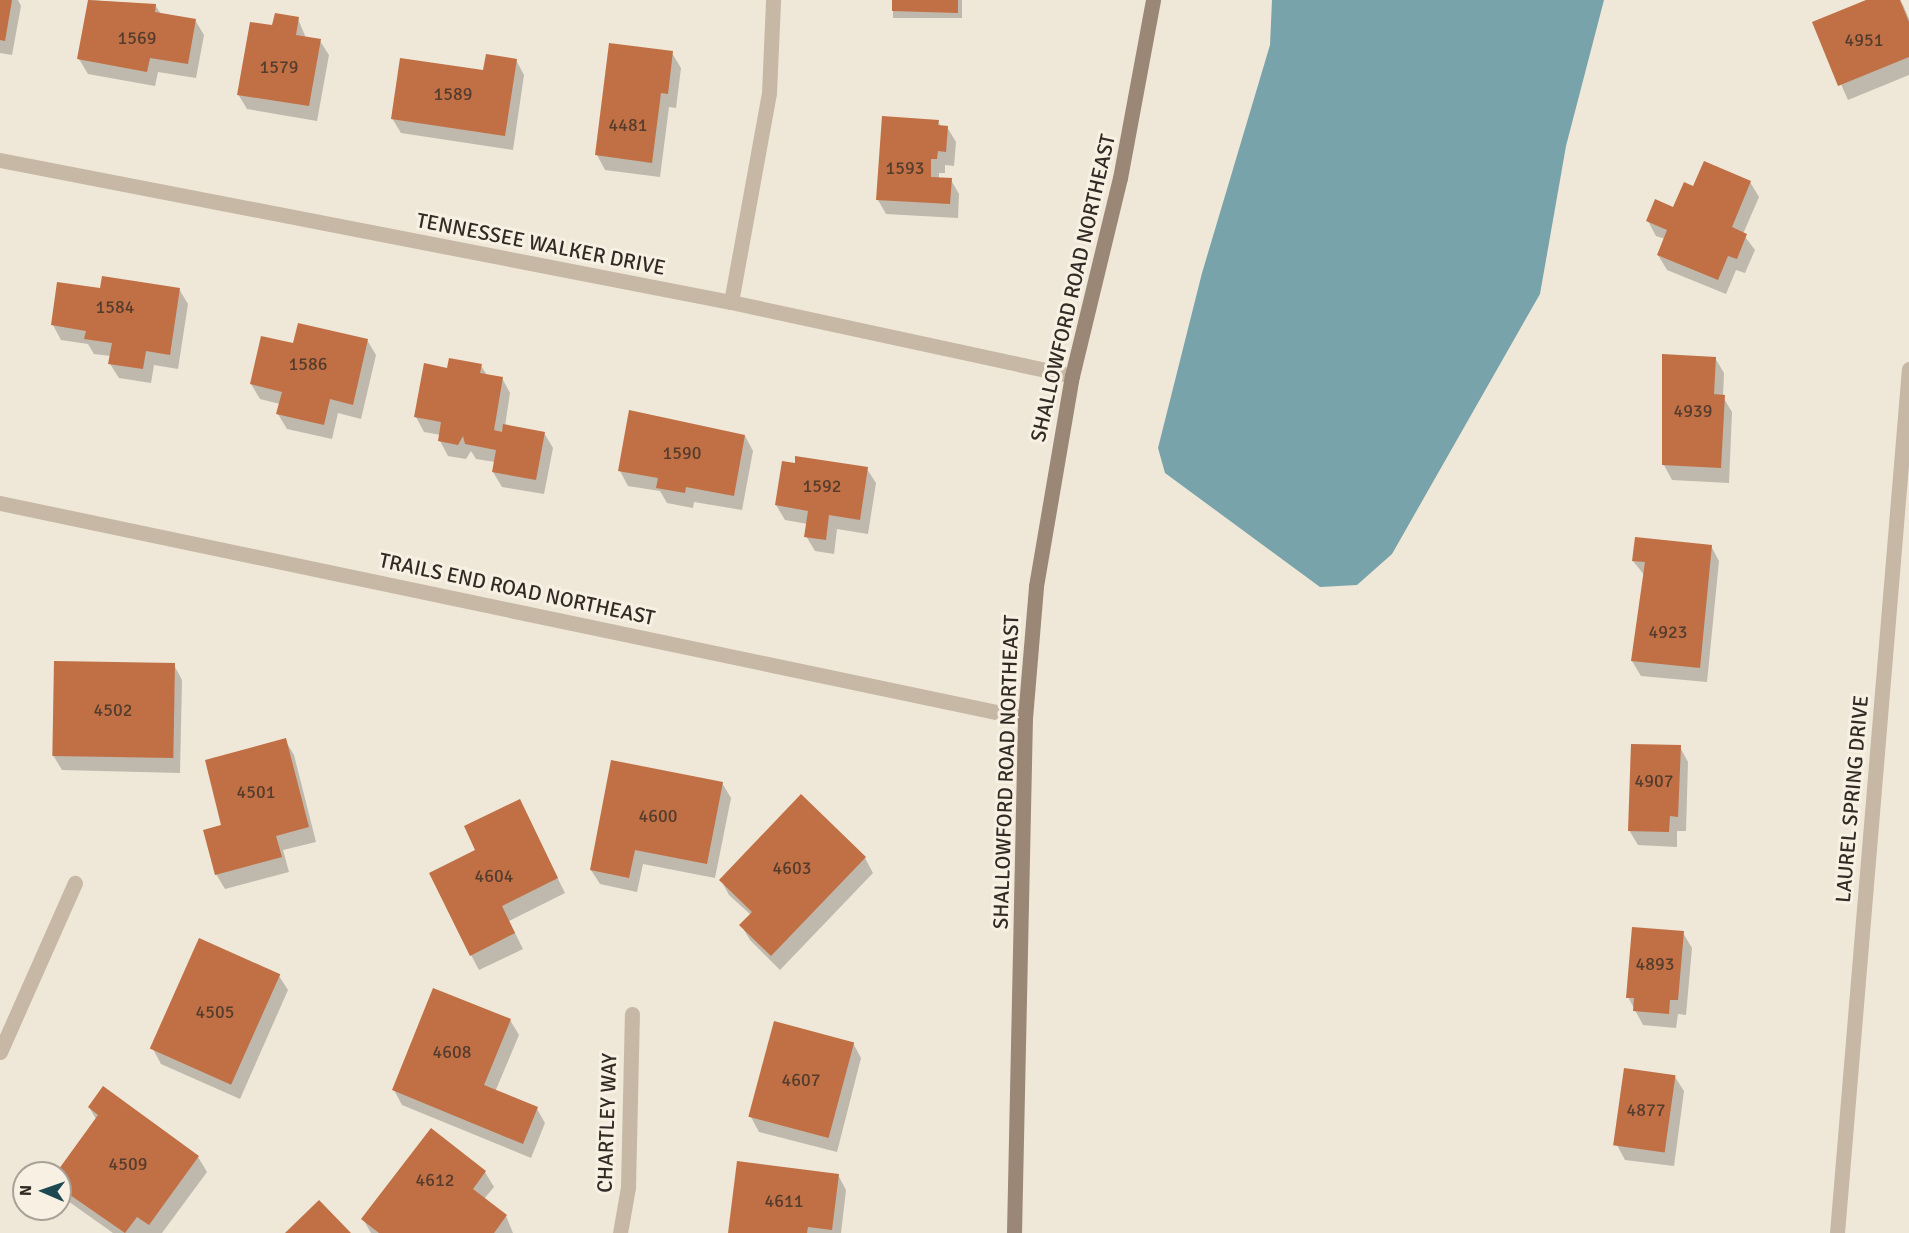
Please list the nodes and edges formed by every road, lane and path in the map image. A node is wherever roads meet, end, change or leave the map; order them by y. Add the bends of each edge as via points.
1 (773, 0) edge
2 (1153, 0) edge
3 (0, 160) edge
4 (731, 302) junction
5 (1909, 369) edge
6 (1072, 376) junction
7 (0, 503) edge
8 (1025, 718) junction
9 (75, 883) dead end
10 (632, 1014) dead end
11 (0, 1052) edge
12 (620, 1233) edge
13 (1014, 1233) edge
14 (1837, 1233) edge

1 - 4 street via 769,93
2 - 6 main road, SHALLOWFORD ROAD NORTHEAST via 1120,178
3 - 4 street, TENNESSEE WALKER DRIVE
4 - 6 street, TENNESSEE WALKER DRIVE
5 - 14 street, LAUREL SPRING DRIVE
6 - 8 main road, SHALLOWFORD ROAD NORTHEAST via 1036,586
7 - 8 street, TRAILS END ROAD NORTHEAST
8 - 13 main road, SHALLOWFORD ROAD NORTHEAST
9 - 11 street
10 - 12 street, CHARTLEY WAY via 628,1187

